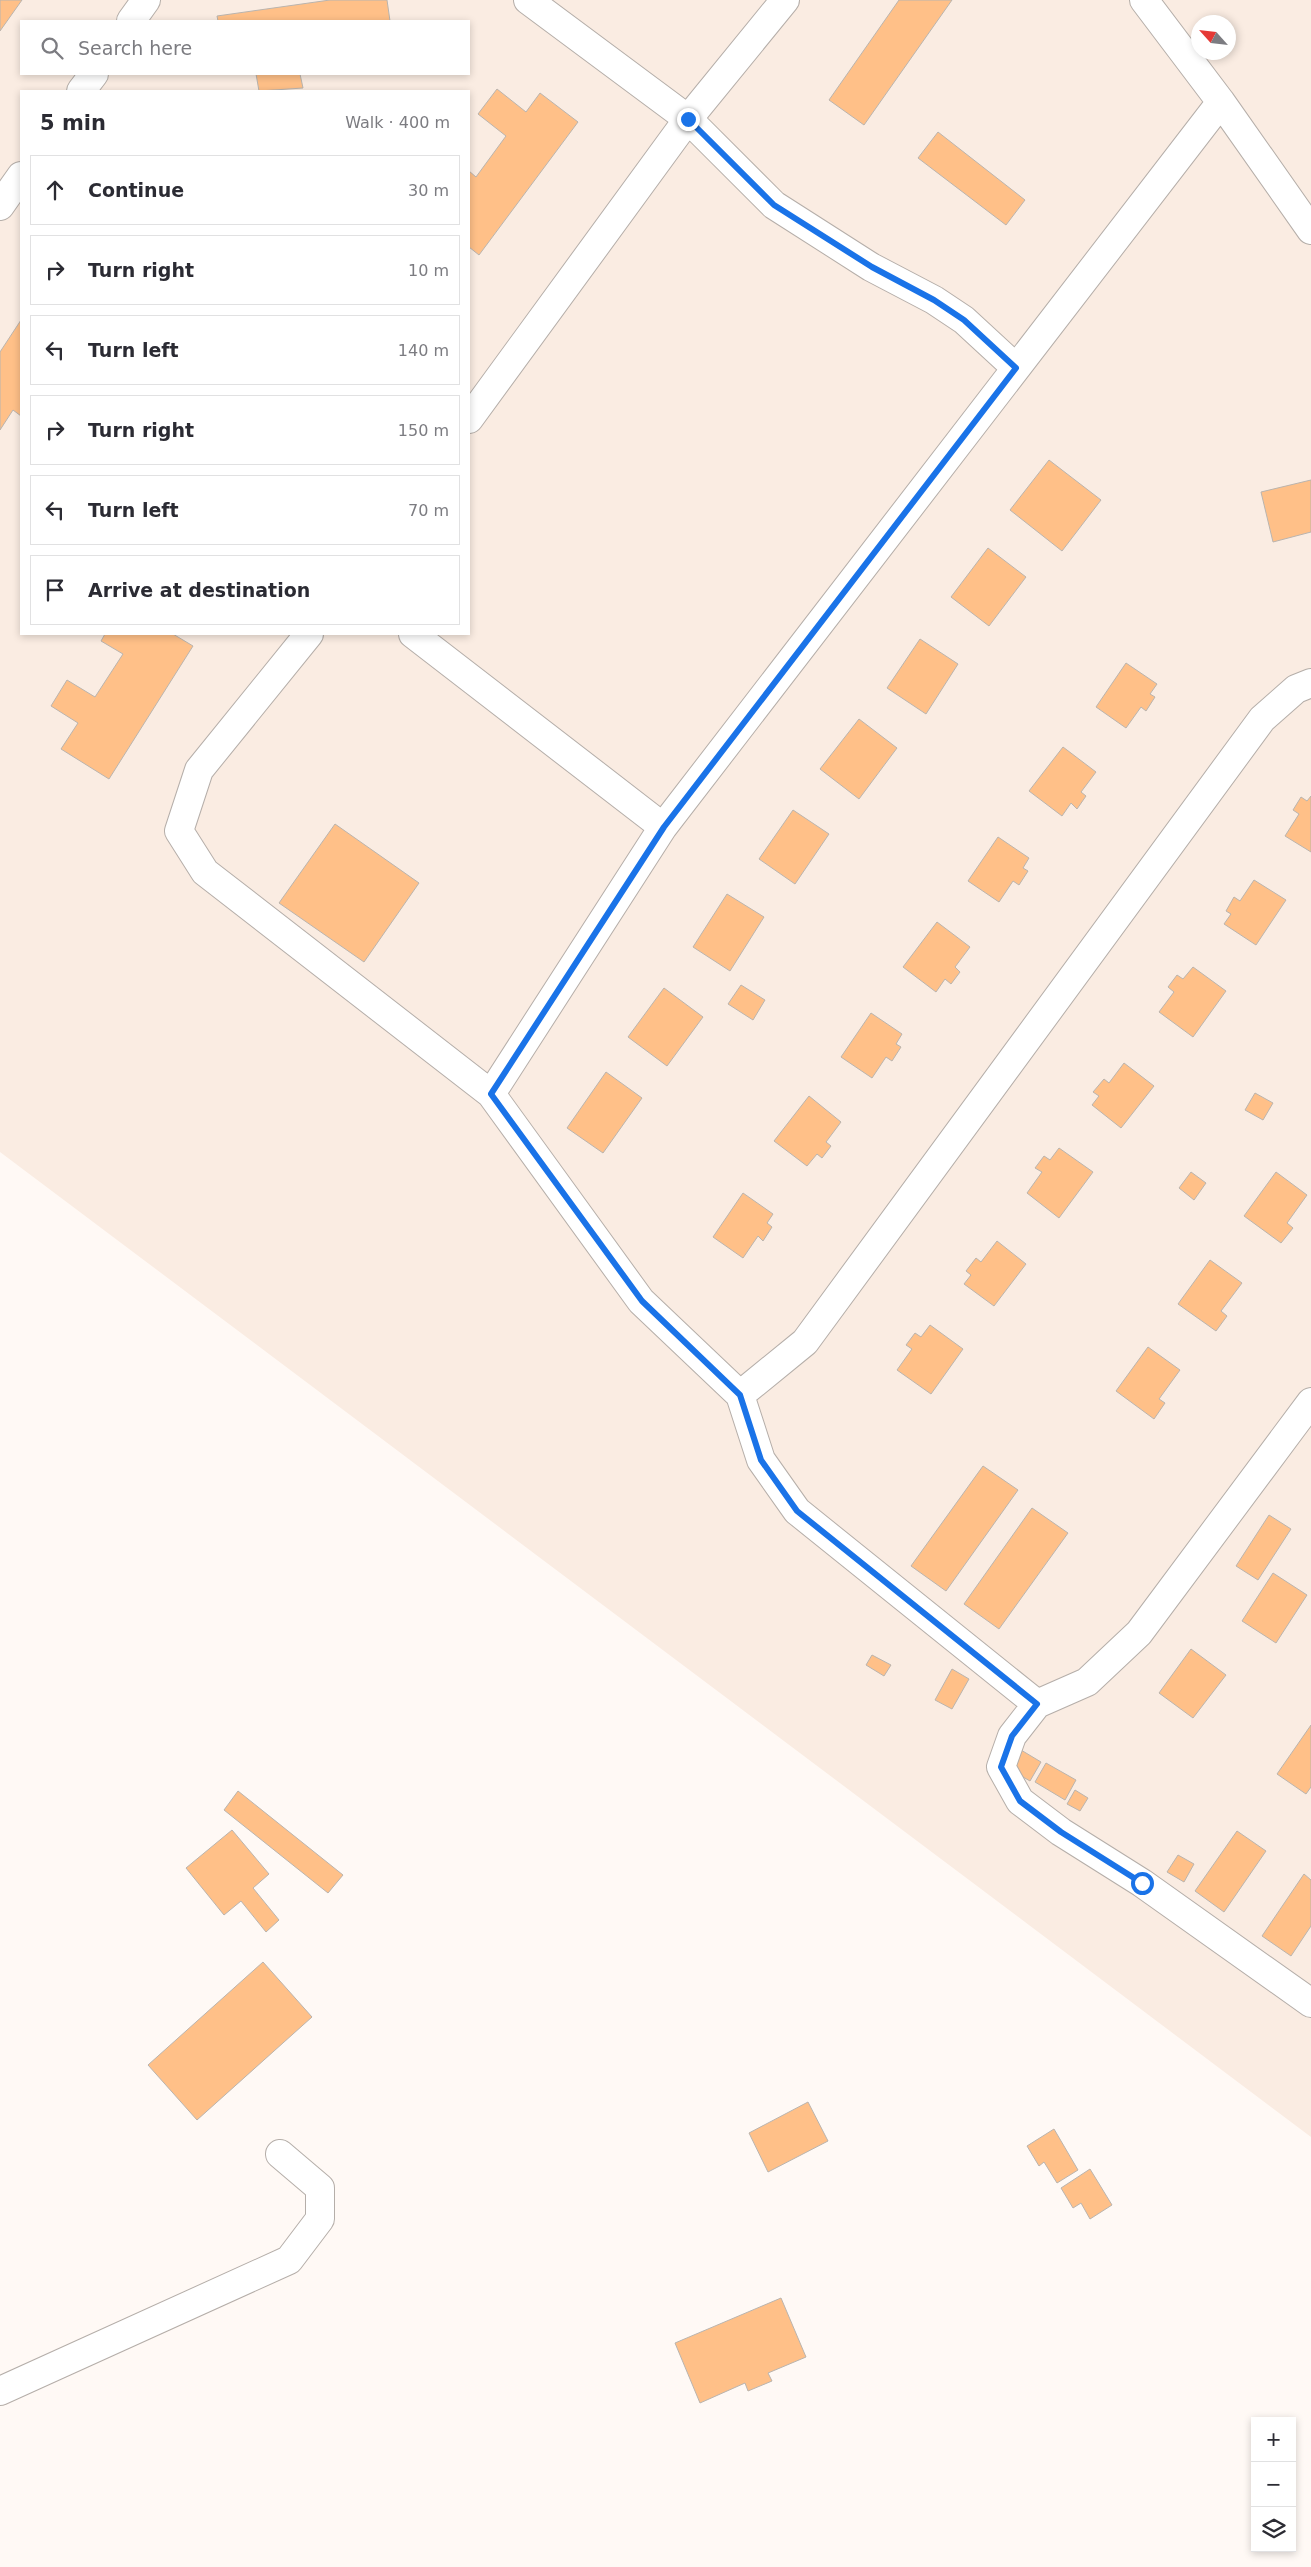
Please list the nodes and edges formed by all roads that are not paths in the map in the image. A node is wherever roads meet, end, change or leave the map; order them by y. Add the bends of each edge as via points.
1 (146, 0) edge
2 (528, 0) edge
3 (785, 0) edge
4 (1144, 0) edge
5 (132, 20) edge
6 (93, 75) edge
7 (82, 90) edge
8 (1221, 102) junction
9 (688, 119) junction
10 (20, 177) edge
11 (0, 206) edge
12 (1311, 230) edge
13 (1016, 368) junction
14 (470, 418) edge
15 (308, 635) edge
16 (414, 635) edge
17 (1311, 683) edge
18 (664, 827) junction
19 (491, 1094) junction
20 (740, 1395) junction
21 (1311, 1402) edge
22 (1037, 1704) junction
23 (1311, 2003) edge
24 (280, 2154) dead end
25 (0, 2391) edge

1 - 5 street
2 - 9 street
3 - 9 street
4 - 8 street
6 - 7 street
8 - 12 street
8 - 13 street
9 - 13 street via 774,205 964,320
9 - 14 street
10 - 11 street
13 - 18 street
15 - 19 street via 199,770 179,831 205,872
16 - 18 street
17 - 20 street via 1296,689 1262,719 804,1342
18 - 19 street
19 - 20 street via 642,1301
20 - 22 street via 761,1460 797,1511
21 - 22 street via 1139,1632 1087,1682
22 - 23 street via 1012,1736 1001,1767 1020,1801
24 - 25 street via 320,2188 320,2219 289,2260

